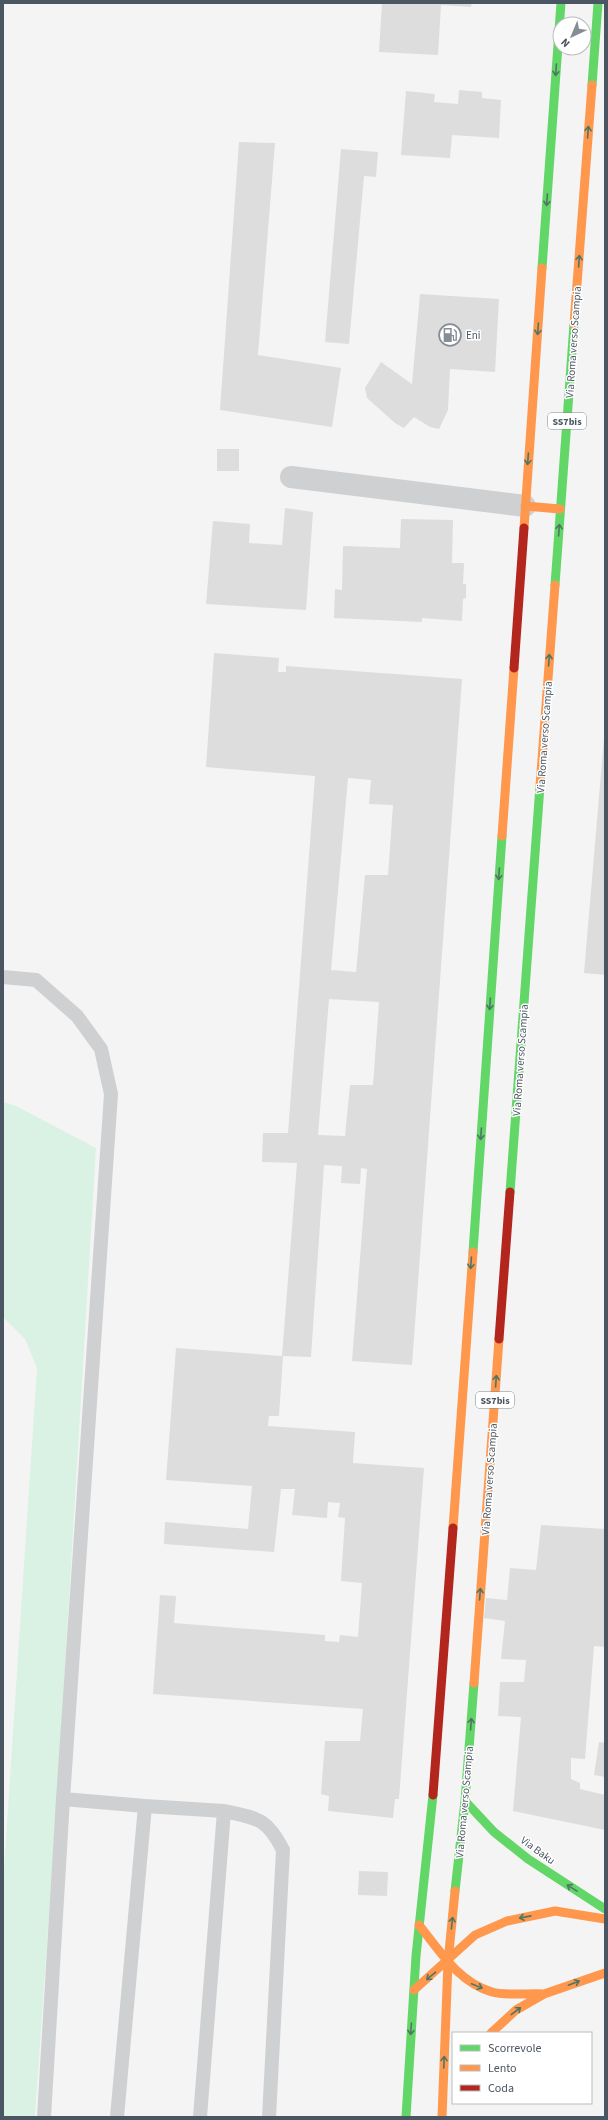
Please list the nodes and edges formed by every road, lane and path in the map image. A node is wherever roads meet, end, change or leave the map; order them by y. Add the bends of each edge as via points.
1 (561, 3) edge
2 (598, 3) edge
3 (291, 477) dead end
4 (525, 506) junction
5 (560, 509) junction
6 (3, 977) edge
7 (63, 1799) junction
8 (465, 1801) junction
9 (145, 1806) junction
10 (224, 1811) junction
11 (605, 1909) edge
12 (605, 1918) edge
13 (419, 1925) junction
14 (448, 1962) junction
15 (605, 1973) edge
16 (414, 1990) junction
17 (544, 1994) junction
18 (492, 2032) edge
19 (452, 2088) edge
20 (443, 2101) junction
21 (44, 2117) edge
22 (117, 2117) edge
23 (200, 2117) edge
24 (269, 2117) edge
25 (406, 2117) edge
26 (442, 2117) edge

1 -> 4 main road, SS7bis
5 -> 2 main road, Via Roma verso Scampia / SS7bis
3 - 4 street
4 - 5 main road
4 -> 13 main road, SS7bis via 437,1754
8 -> 5 main road, Via Roma verso Scampia / SS7bis
6 - 7 lane via 36,980 77,1016 101,1049 111,1094
7 - 9 lane
7 - 21 lane
11 -> 8 main road, Via Baku via 528,1859 494,1832
14 -> 8 main road, Via Roma verso Scampia / SS7bis
9 - 10 lane
9 - 22 lane
10 - 23 lane
10 - 24 lane via 256,1818 274,1832 283,1850
12 -> 14 main road via 555,1911 507,1921 475,1935
13 - 14 main road
13 - 16 main road, SS7bis
14 -> 16 main road
14 -> 17 main road via 467,1982 493,1992
20 -> 14 main road, Via Roma verso Scampia
17 -> 15 main road
16 -> 25 main road
18 -> 17 main road via 516,2010
19 - 20 main road
20 - 26 main road, Via Roma verso Scampia

